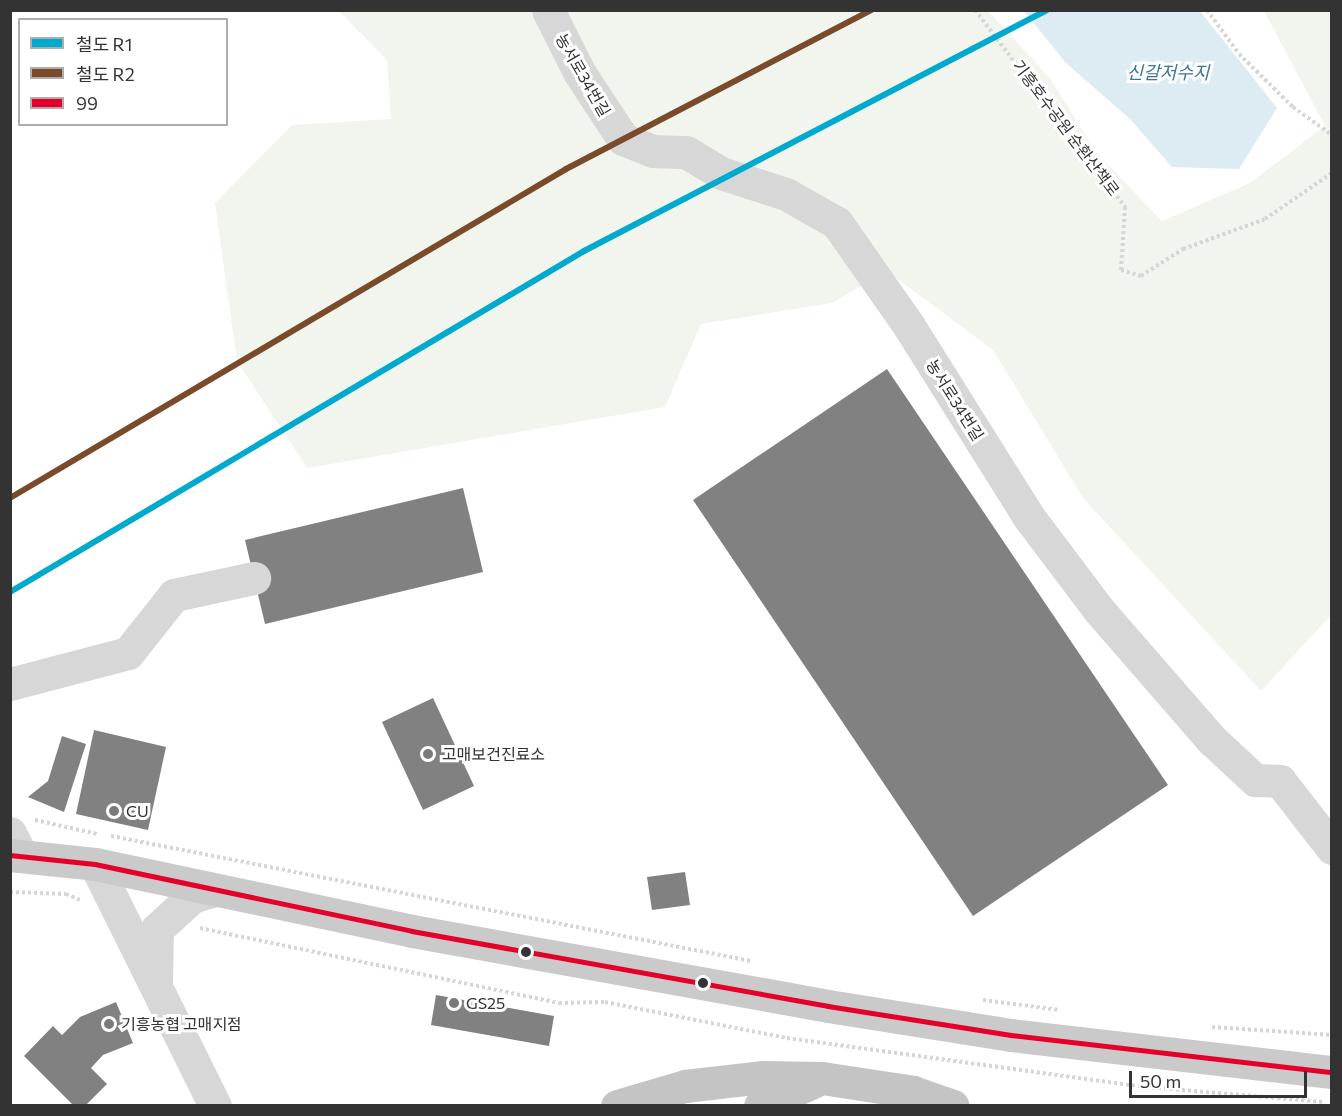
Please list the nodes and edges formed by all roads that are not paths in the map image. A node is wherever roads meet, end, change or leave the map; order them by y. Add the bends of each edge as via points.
1 (548, 10) edge
2 (254, 578) dead end
3 (10, 684) edge
4 (17, 840) edge
5 (1332, 848) edge
6 (94, 864) junction
7 (215, 890) junction
8 (156, 987) junction
9 (1332, 1072) edge
10 (822, 1078) junction
11 (215, 1106) edge
12 (617, 1106) edge
13 (760, 1106) edge
14 (953, 1106) edge

1 - 5 street, 농서로34번길 via 579,72 623,139 653,151 687,152 721,173 786,194 837,223 909,326 1028,516 1098,609 1212,740 1255,780 1280,781
2 - 3 street via 174,595 128,653
4 - 6 main road
6 - 7 main road
6 - 8 street
7 - 8 street via 192,897 157,929
7 - 9 main road via 828,1006 1011,1035
8 - 11 street
10 - 12 highway via 763,1077 685,1086
10 - 13 highway
10 - 14 highway via 913,1092

